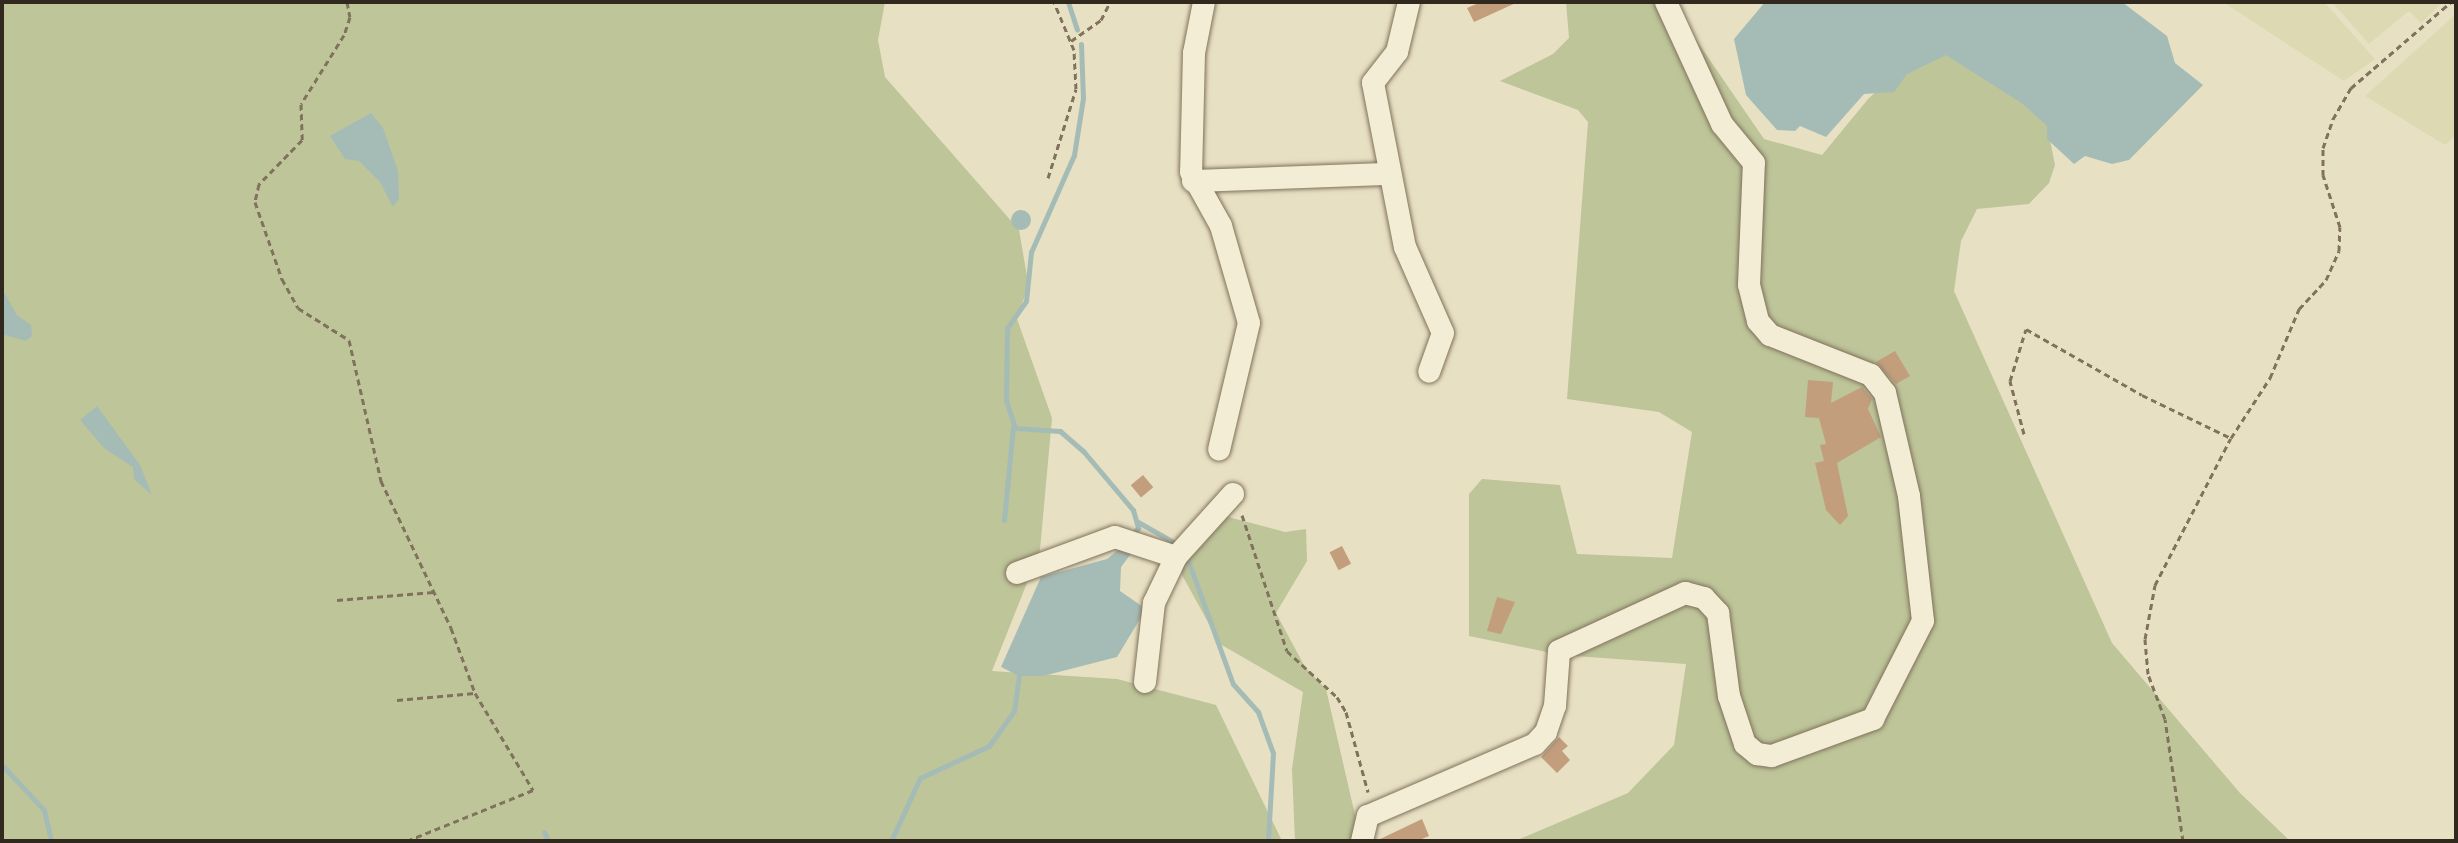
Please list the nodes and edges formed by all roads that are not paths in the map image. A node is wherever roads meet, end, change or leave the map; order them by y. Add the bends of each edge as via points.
1 (1204, 2) edge
2 (1409, 2) edge
3 (1666, 2) edge
4 (1387, 174) junction
5 (1193, 181) junction
6 (1429, 372) dead end
7 (1219, 450) dead end
8 (1233, 494) dead end
9 (1176, 557) junction
10 (1017, 573) dead end
11 (1145, 682) dead end
12 (1362, 841) edge

1 - 5 street via 1194,53
2 - 4 street via 1397,52 1373,83
3 - 12 street via 1722,124 1754,163 1749,285 1758,321 1770,335 1871,375 1885,393 1909,496 1926,607 1923,621 1873,719 1772,756 1757,754 1745,744 1729,696 1718,613 1704,598 1685,593 1559,651 1555,706 1546,732 1535,744 1368,816
4 - 5 street
4 - 6 street via 1405,247 1443,333
5 - 7 street via 1209,196 1221,226 1249,323
8 - 9 street
9 - 10 street via 1115,537
9 - 11 street via 1154,603

